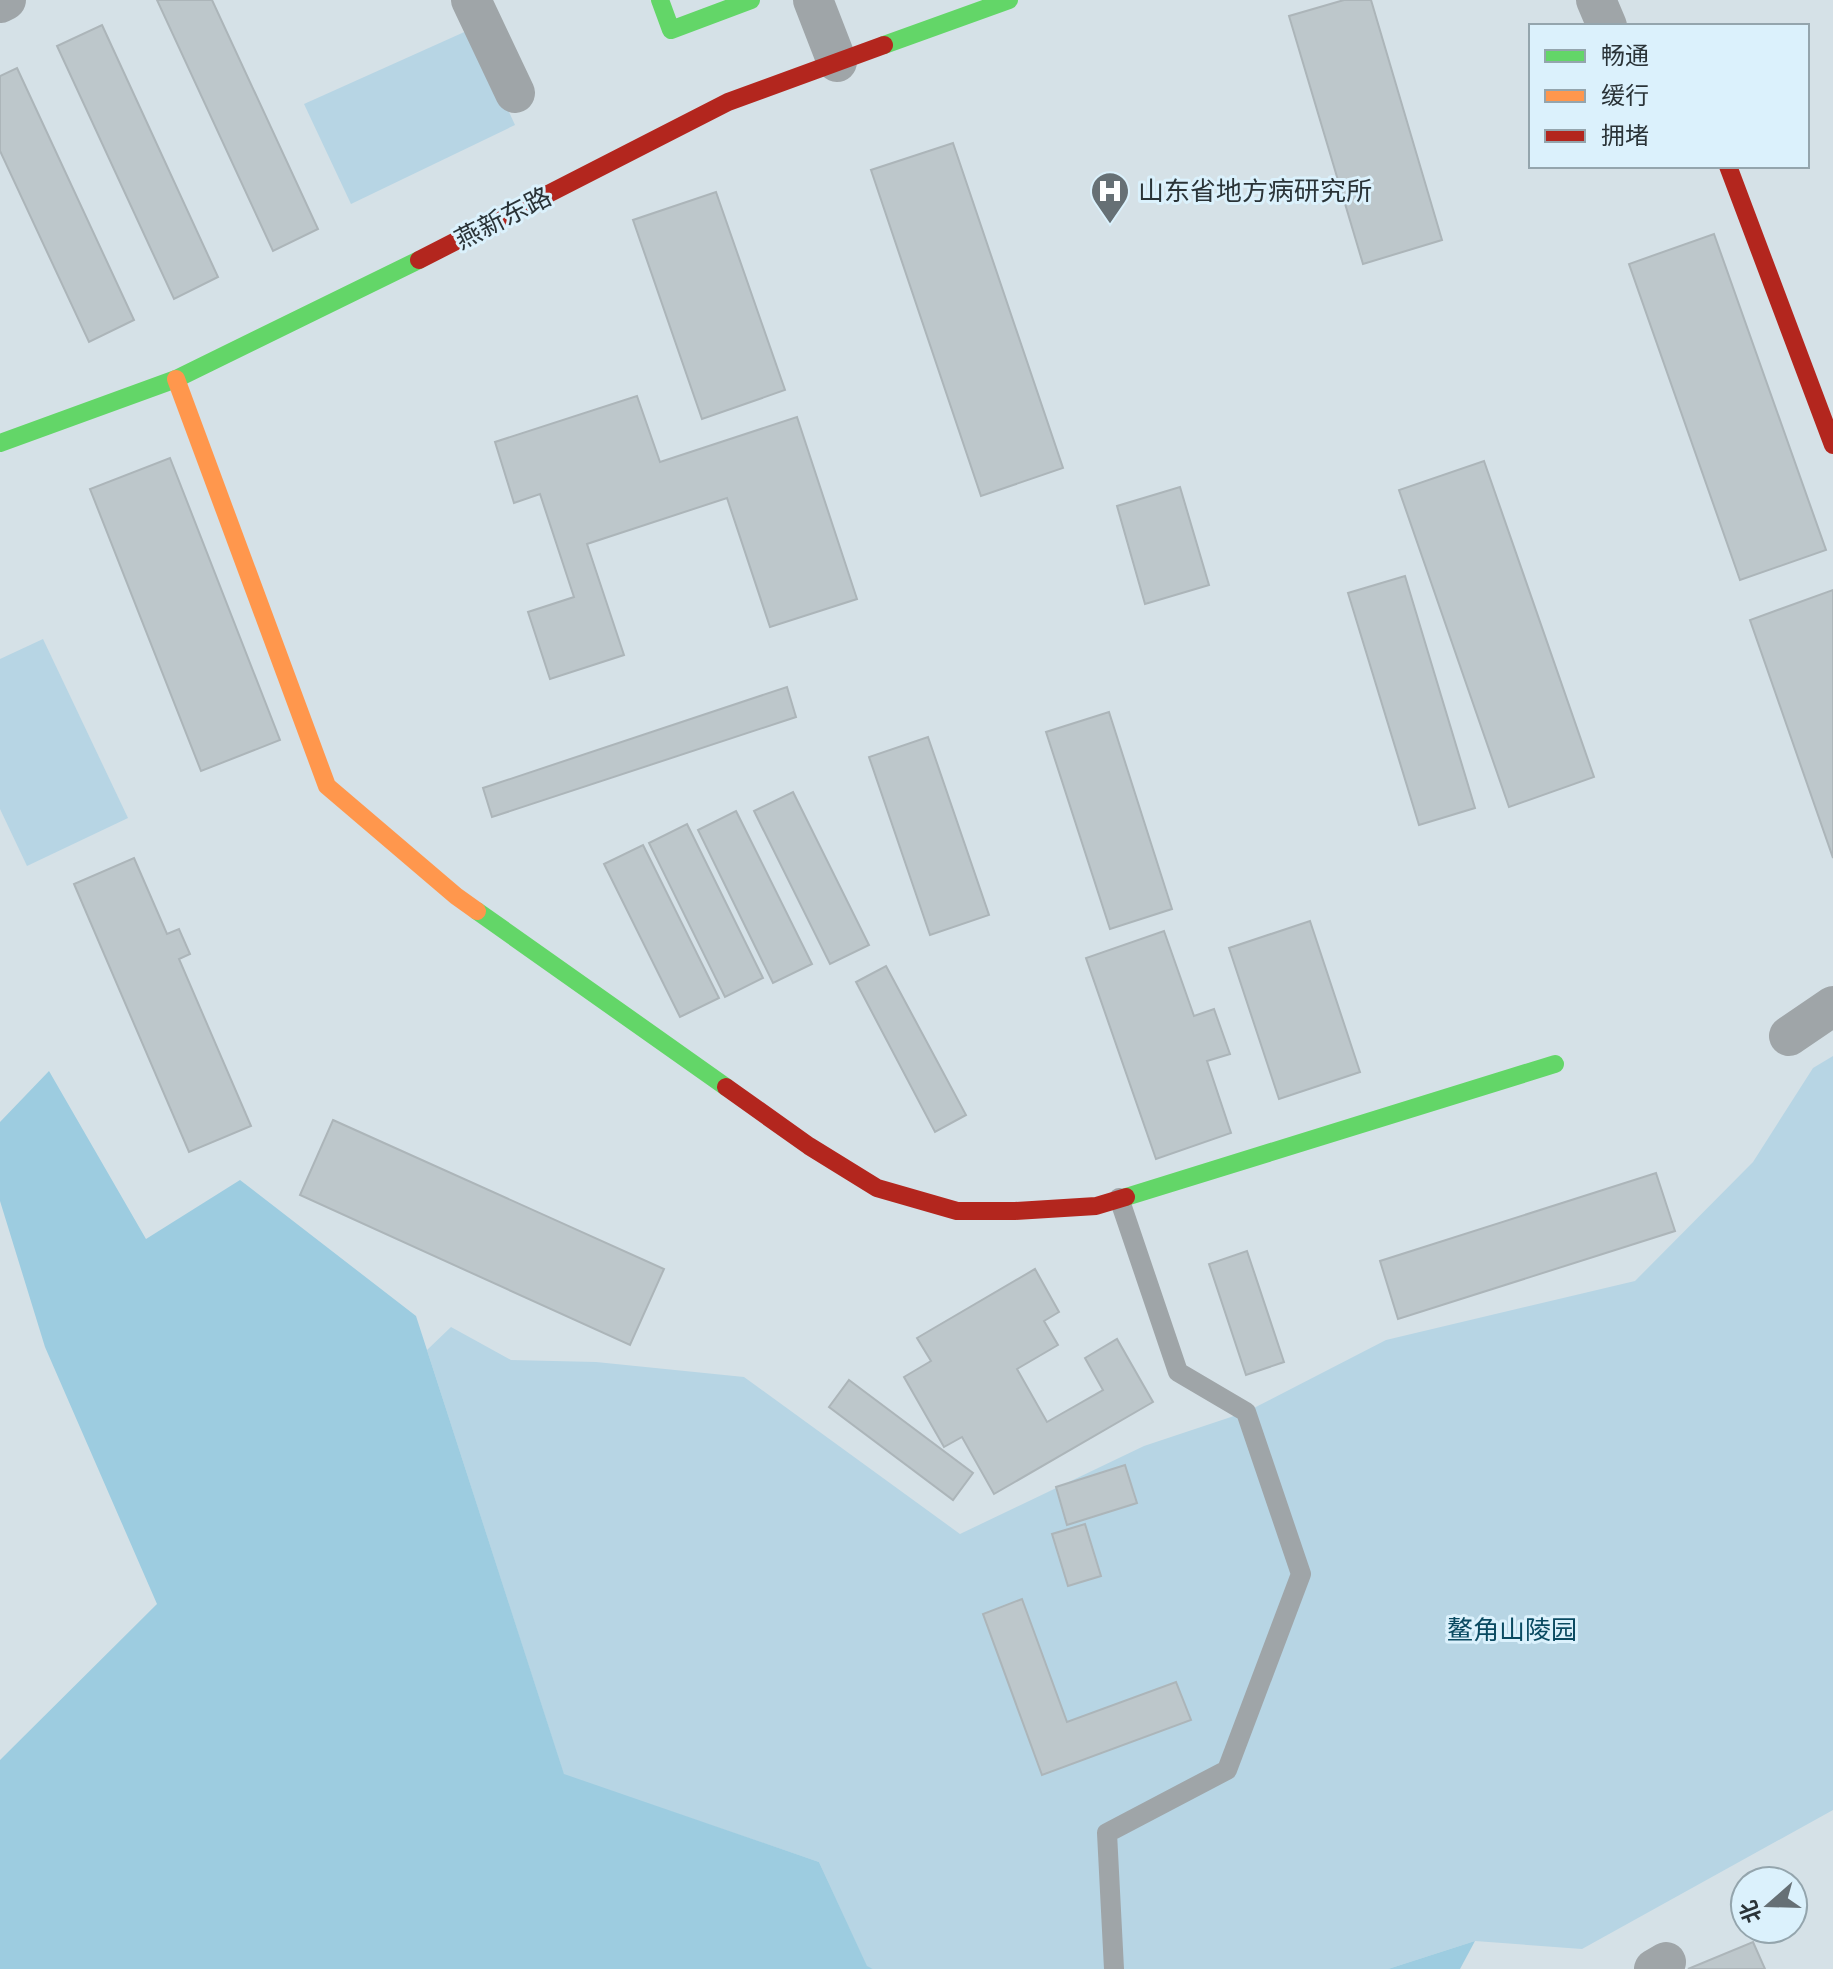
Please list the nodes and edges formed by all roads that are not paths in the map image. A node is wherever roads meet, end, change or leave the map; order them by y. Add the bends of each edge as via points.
1 (6, 0) edge
2 (471, 0) edge
3 (660, 0) edge
4 (751, 0) edge
5 (813, 0) edge
6 (1009, 0) edge
7 (1596, 0) edge
8 (0, 3) edge
9 (1606, 24) edge
10 (837, 62) junction
11 (515, 93) dead end
12 (1729, 168) edge
13 (176, 379) junction
14 (1831, 436) edge
15 (0, 443) edge
16 (1833, 1006) edge
17 (1789, 1036) dead end
18 (1555, 1064) dead end
19 (1119, 1198) junction
20 (1114, 1969) edge

1 - 8 street
2 - 11 street
3 - 4 street via 671,30
5 - 10 street
6 - 10 street, 燕新东路
7 - 9 street
10 - 13 street, 燕新东路 via 728,102
12 - 14 street
13 - 15 street, 燕新东路
13 - 19 street via 327,786 456,896 809,1146 877,1188 957,1211 1096,1206
16 - 17 street
18 - 19 street
19 - 20 lane via 1178,1372 1246,1412 1301,1574 1227,1770 1107,1833

